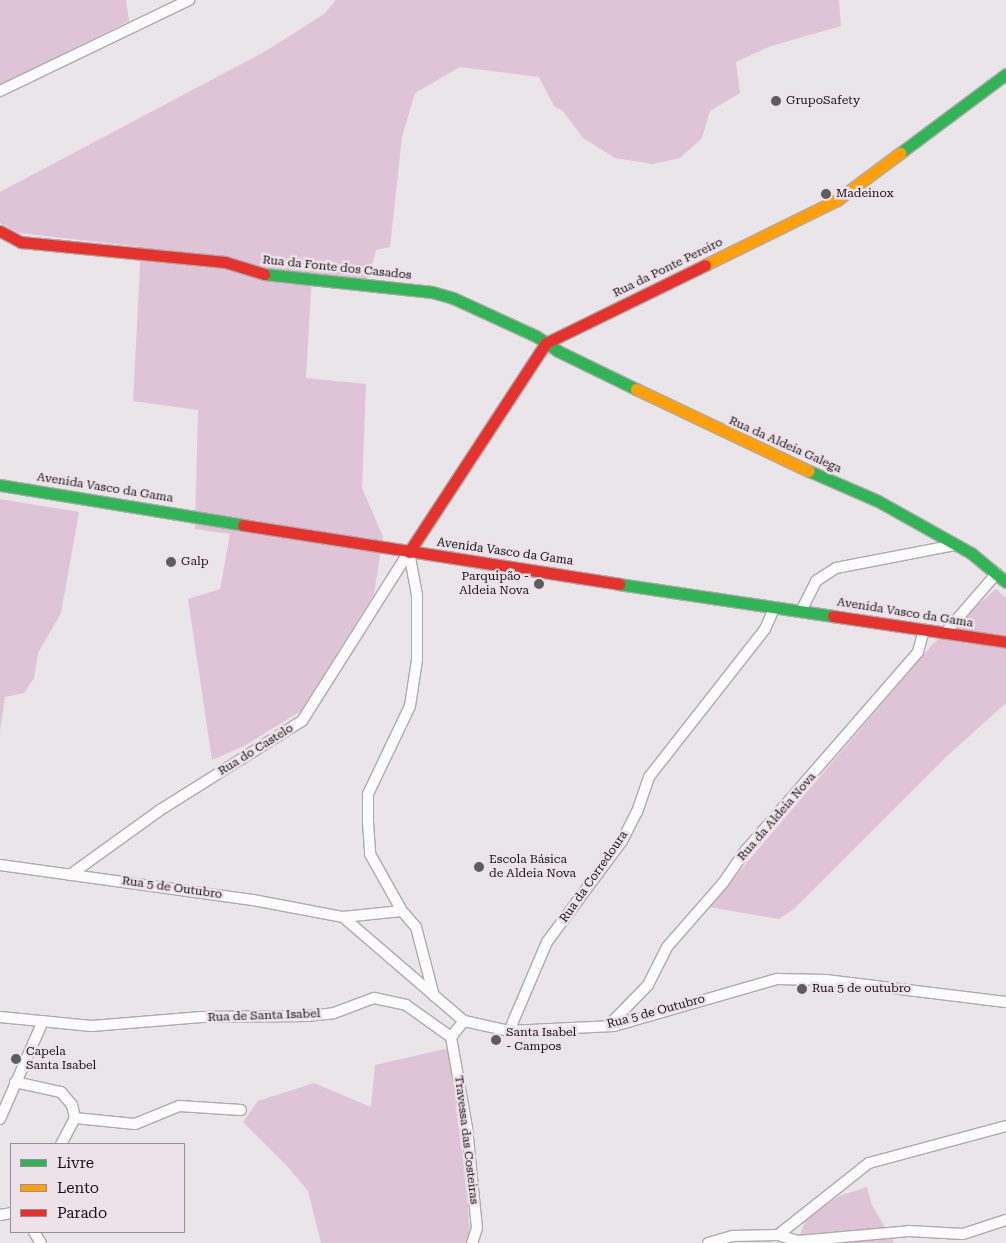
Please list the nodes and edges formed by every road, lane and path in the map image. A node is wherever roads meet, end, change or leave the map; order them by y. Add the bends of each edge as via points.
1 (189, 0) edge
2 (1006, 74) edge
3 (0, 91) edge
4 (0, 231) edge
5 (546, 343) junction
6 (0, 485) edge
7 (956, 545) junction
8 (409, 552) junction
9 (997, 574) junction
10 (1006, 582) edge
11 (775, 607) junction
12 (801, 611) junction
13 (924, 630) junction
14 (945, 633) junction
15 (1006, 642) edge
16 (0, 865) edge
17 (70, 875) junction
18 (402, 911) junction
19 (343, 917) junction
20 (434, 996) junction
21 (1006, 1002) edge
22 (0, 1017) edge
23 (43, 1021) junction
24 (464, 1021) junction
25 (608, 1026) junction
26 (509, 1032) junction
27 (451, 1037) junction
28 (15, 1082) junction
29 (241, 1110) dead end
30 (76, 1118) junction
31 (0, 1119) edge
32 (1006, 1126) edge
33 (62, 1143) edge
34 (1006, 1220) edge
35 (778, 1235) junction
36 (472, 1243) edge
37 (708, 1243) edge

1 - 3 street
2 - 5 street, Rua da Ponte Pereiro via 837,200
4 - 5 street, Rua da Fonte dos Casados via 21,242 225,262 261,274 432,292 453,298
5 - 7 street, Rua da Aldeia Galega via 740,440 878,501
5 - 8 street
6 - 8 street, Avenida Vasco da Gama
7 - 9 street, Rua da Aldeia Galega
7 - 12 street via 836,568 816,581
8 - 11 street, Avenida Vasco da Gama
8 - 17 street, Rua do Castelo via 302,721 160,810
8 - 18 street via 417,595 418,660 410,706 368,794 370,854
9 - 10 street, Rua da Aldeia Galega
9 - 14 street
11 - 12 street, Avenida Vasco da Gama
11 - 26 street, Rua da Corredoura via 765,629 649,777 637,812 622,841 548,942
12 - 13 street, Avenida Vasco da Gama
13 - 14 street, Avenida Vasco da Gama
13 - 25 street, Rua da Aldeia Nova via 918,652 746,850 723,883 667,947 648,985
14 - 15 street, Avenida Vasco da Gama
16 - 17 street, Rua 5 de Outubro
17 - 19 street, Rua 5 de Outubro via 253,900
18 - 19 street, Rua 5 de Outubro
18 - 20 street via 416,927
19 - 20 street, Rua 5 de Outubro
20 - 24 street, Rua 5 de Outubro
21 - 25 street, Rua 5 de Outubro via 826,980 777,980
22 - 23 street, Rua de Santa Isabel
23 - 27 street, Rua de Santa Isabel via 92,1026 202,1018 307,1016 334,1013 374,998 406,1005
23 - 28 street
24 - 26 street, Rua 5 de Outubro
24 - 27 street
25 - 26 street, Rua 5 de Outubro
27 - 36 street, Travessa das Costeiras via 472,1173 477,1228
28 - 30 street via 61,1092 72,1105
28 - 31 street
29 - 30 street via 179,1106 135,1124
30 - 33 street
32 - 35 street via 869,1163
34 - 35 street via 963,1234 909,1231 798,1241
35 - 37 street via 733,1236

